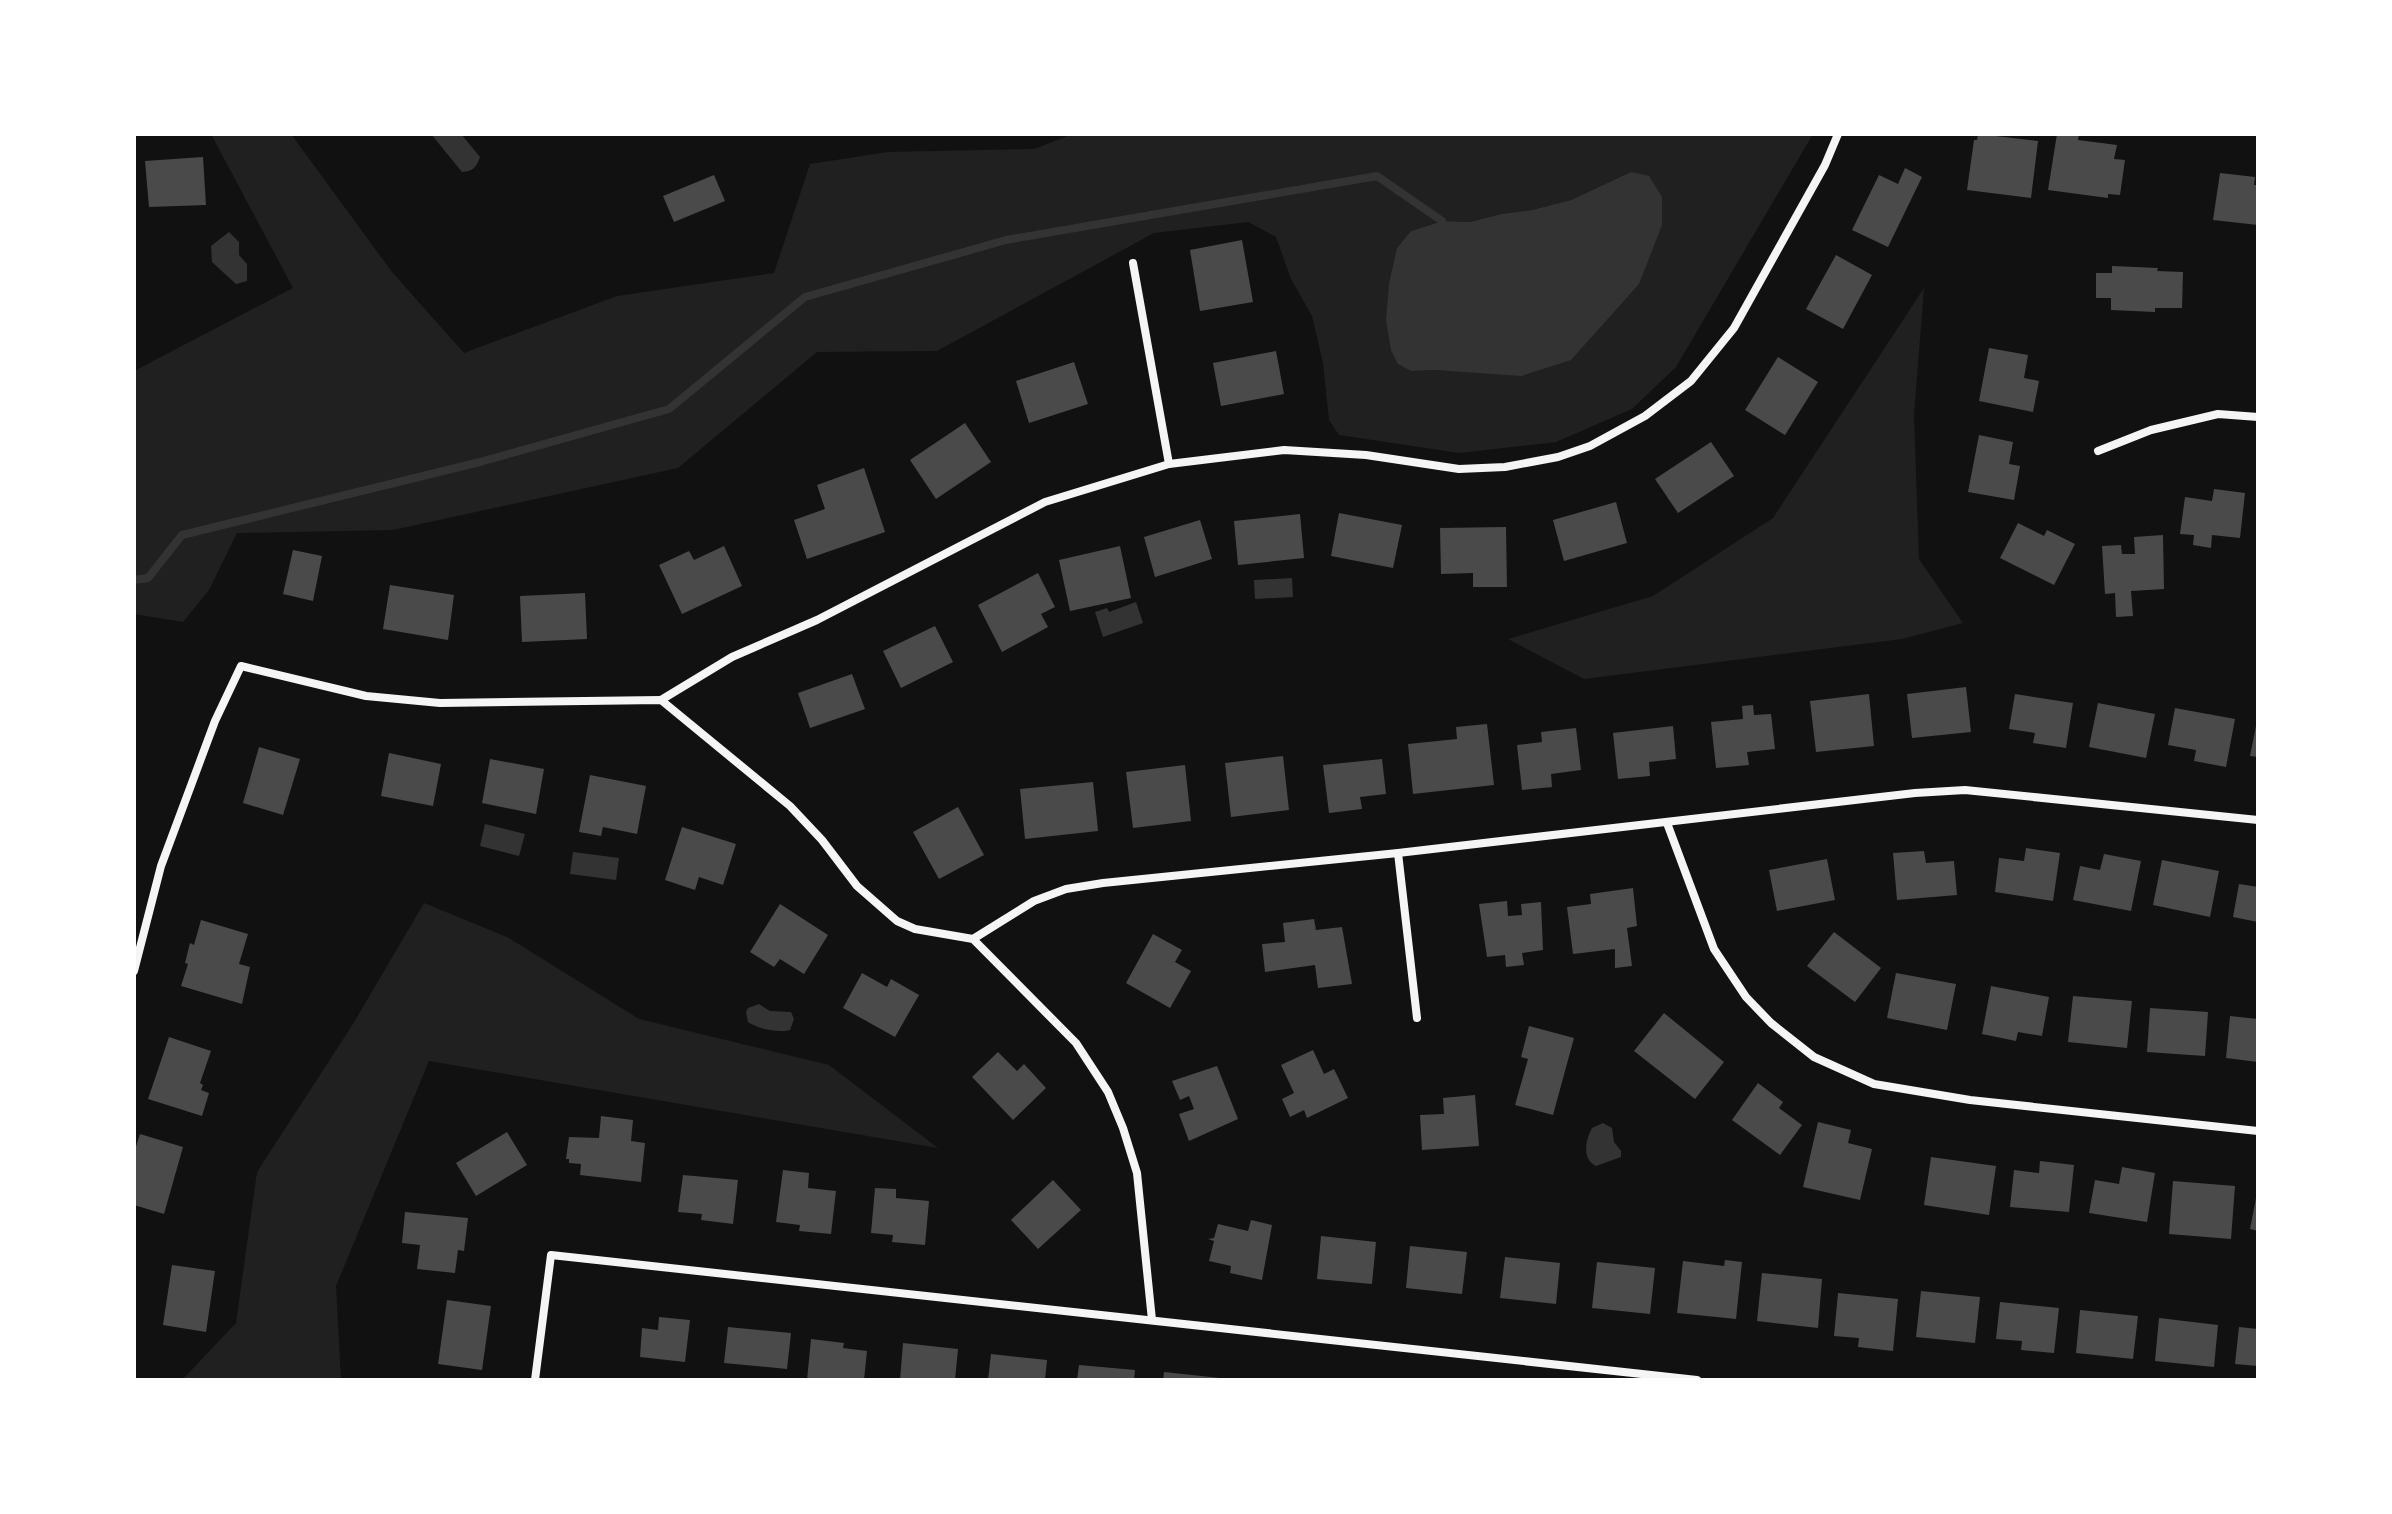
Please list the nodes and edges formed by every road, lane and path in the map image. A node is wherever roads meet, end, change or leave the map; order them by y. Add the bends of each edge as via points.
1 (1838, 134) edge
2 (1133, 263) dead end
3 (2258, 417) edge
4 (2098, 451) dead end
5 (1169, 464) junction
6 (661, 700) junction
7 (2258, 820) edge
8 (1667, 823) junction
9 (1398, 853) junction
10 (973, 939) junction
11 (134, 971) edge
12 (1417, 1018) dead end
13 (2258, 1131) edge
14 (1152, 1320) junction
15 (535, 1380) edge
16 (1697, 1380) edge

1 - 5 street via 1734,328 1691,381 1645,416 1590,446 1505,467 1459,469 1284,450
2 - 5 street
3 - 4 street via 2218,414 2151,430
5 - 6 street via 1045,502 817,620 732,657
6 - 10 street via 790,806 857,886 897,921
6 - 11 street via 440,703 366,696 241,666 161,866
7 - 8 street via 1965,790
8 - 9 street
8 - 13 street via 1714,949 1746,997 1814,1057 1874,1084 1970,1100
9 - 10 street via 1066,889 1034,901
9 - 12 street
10 - 14 street via 1076,1043 1108,1092 1137,1173
14 - 15 street via 551,1255
14 - 16 street

